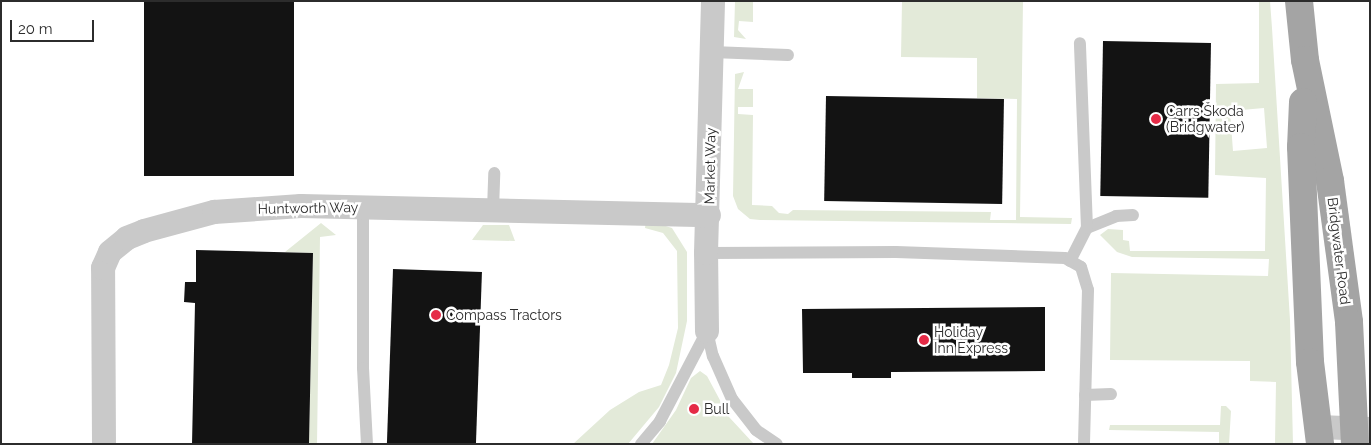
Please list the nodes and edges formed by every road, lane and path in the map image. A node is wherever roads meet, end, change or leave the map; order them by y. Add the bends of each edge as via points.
1 (713, 1) edge
2 (1299, 1) edge
3 (1080, 43) dead end
4 (712, 52) junction
5 (788, 55) dead end
6 (1305, 60) junction
7 (494, 173) dead end
8 (363, 207) junction
9 (493, 210) junction
10 (708, 215) junction
11 (1133, 215) dead end
12 (1087, 228) junction
13 (706, 253) junction
14 (1070, 261) junction
15 (707, 331) junction
16 (1111, 394) dead end
17 (1085, 395) junction
18 (1360, 434) edge
19 (1319, 436) edge
20 (104, 444) edge
21 (367, 444) edge
22 (642, 444) edge
23 (777, 444) edge
24 (1084, 444) edge

1 - 4 street, Market Way
2 - 6 main road, Bridgwater Road
3 - 12 lane
4 - 5 lane
4 - 10 street, Market Way
6 - 18 main road, Bridgwater Road via 1330,181
6 - 19 main road, Bridgwater Road via 1302,147 1310,362
7 - 9 lane
8 - 9 street, Huntworth Way
8 - 20 street, Huntworth Way via 301,206 214,212 144,231 127,238 110,252 103,268
8 - 21 lane via 363,368
9 - 10 street, Huntworth Way
10 - 13 street, Market Way
11 - 12 lane via 1116,216
12 - 14 lane
13 - 14 lane via 896,252 1065,258
13 - 15 street, Market Way
14 - 17 lane via 1081,267 1088,290
15 - 22 lane, Market Way via 660,421
15 - 23 lane, Market Way via 713,356 732,399 756,430
16 - 17 lane
17 - 24 lane
18 - 19 street

